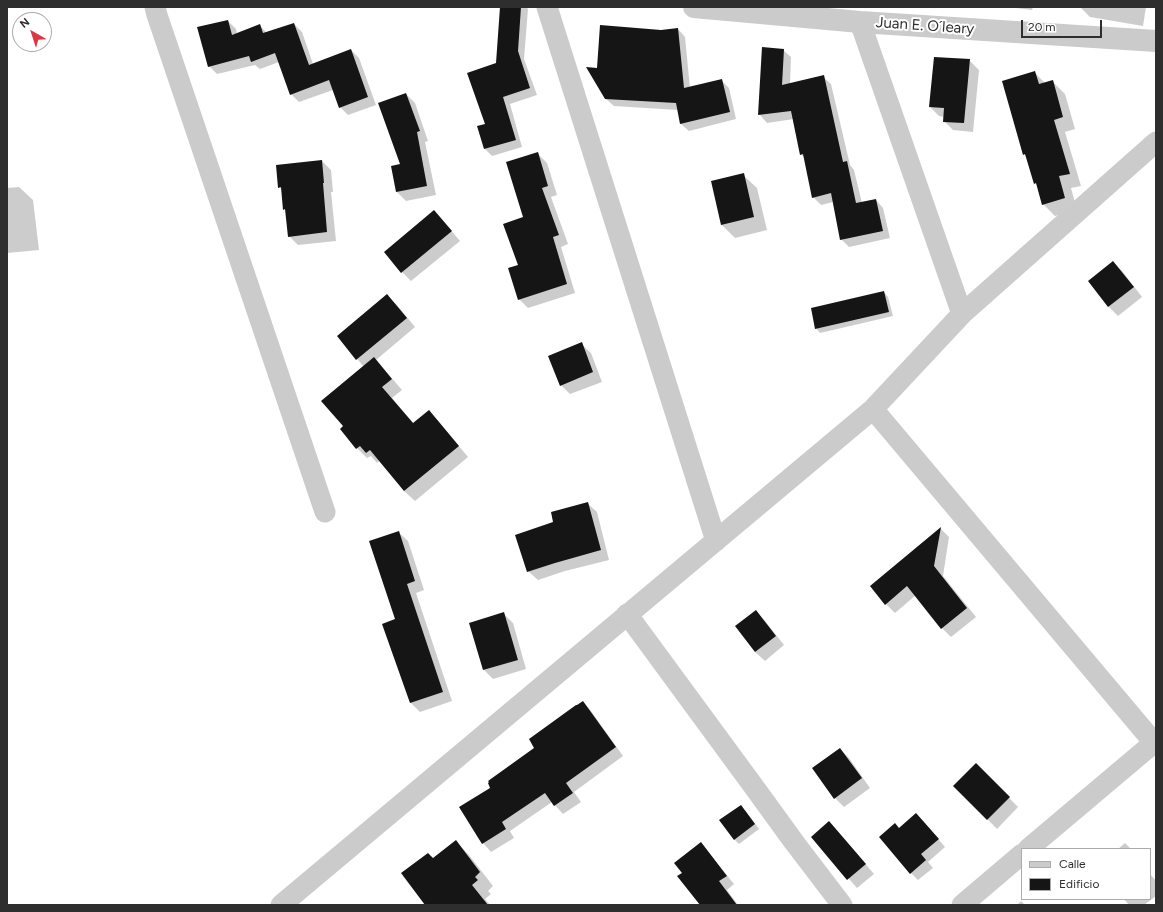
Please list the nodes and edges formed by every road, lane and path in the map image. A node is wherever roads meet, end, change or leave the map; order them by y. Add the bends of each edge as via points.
1 (155, 7) edge
2 (547, 7) edge
3 (694, 7) edge
4 (860, 22) junction
5 (1156, 41) edge
6 (1156, 142) edge
7 (962, 314) junction
8 (873, 409) junction
9 (325, 512) dead end
10 (716, 541) junction
11 (628, 614) junction
12 (1155, 743) edge
13 (1029, 848) edge
14 (1021, 855) edge
15 (281, 905) edge
16 (842, 905) edge
17 (962, 905) edge

1 - 9 street
2 - 10 street
3 - 4 street, Juan E. O´leary
4 - 5 street, Juan E. O´leary
4 - 7 street
6 - 7 street
7 - 8 street
8 - 10 street
8 - 12 street
10 - 11 street
11 - 15 street
11 - 16 street
12 - 13 street
14 - 17 street

